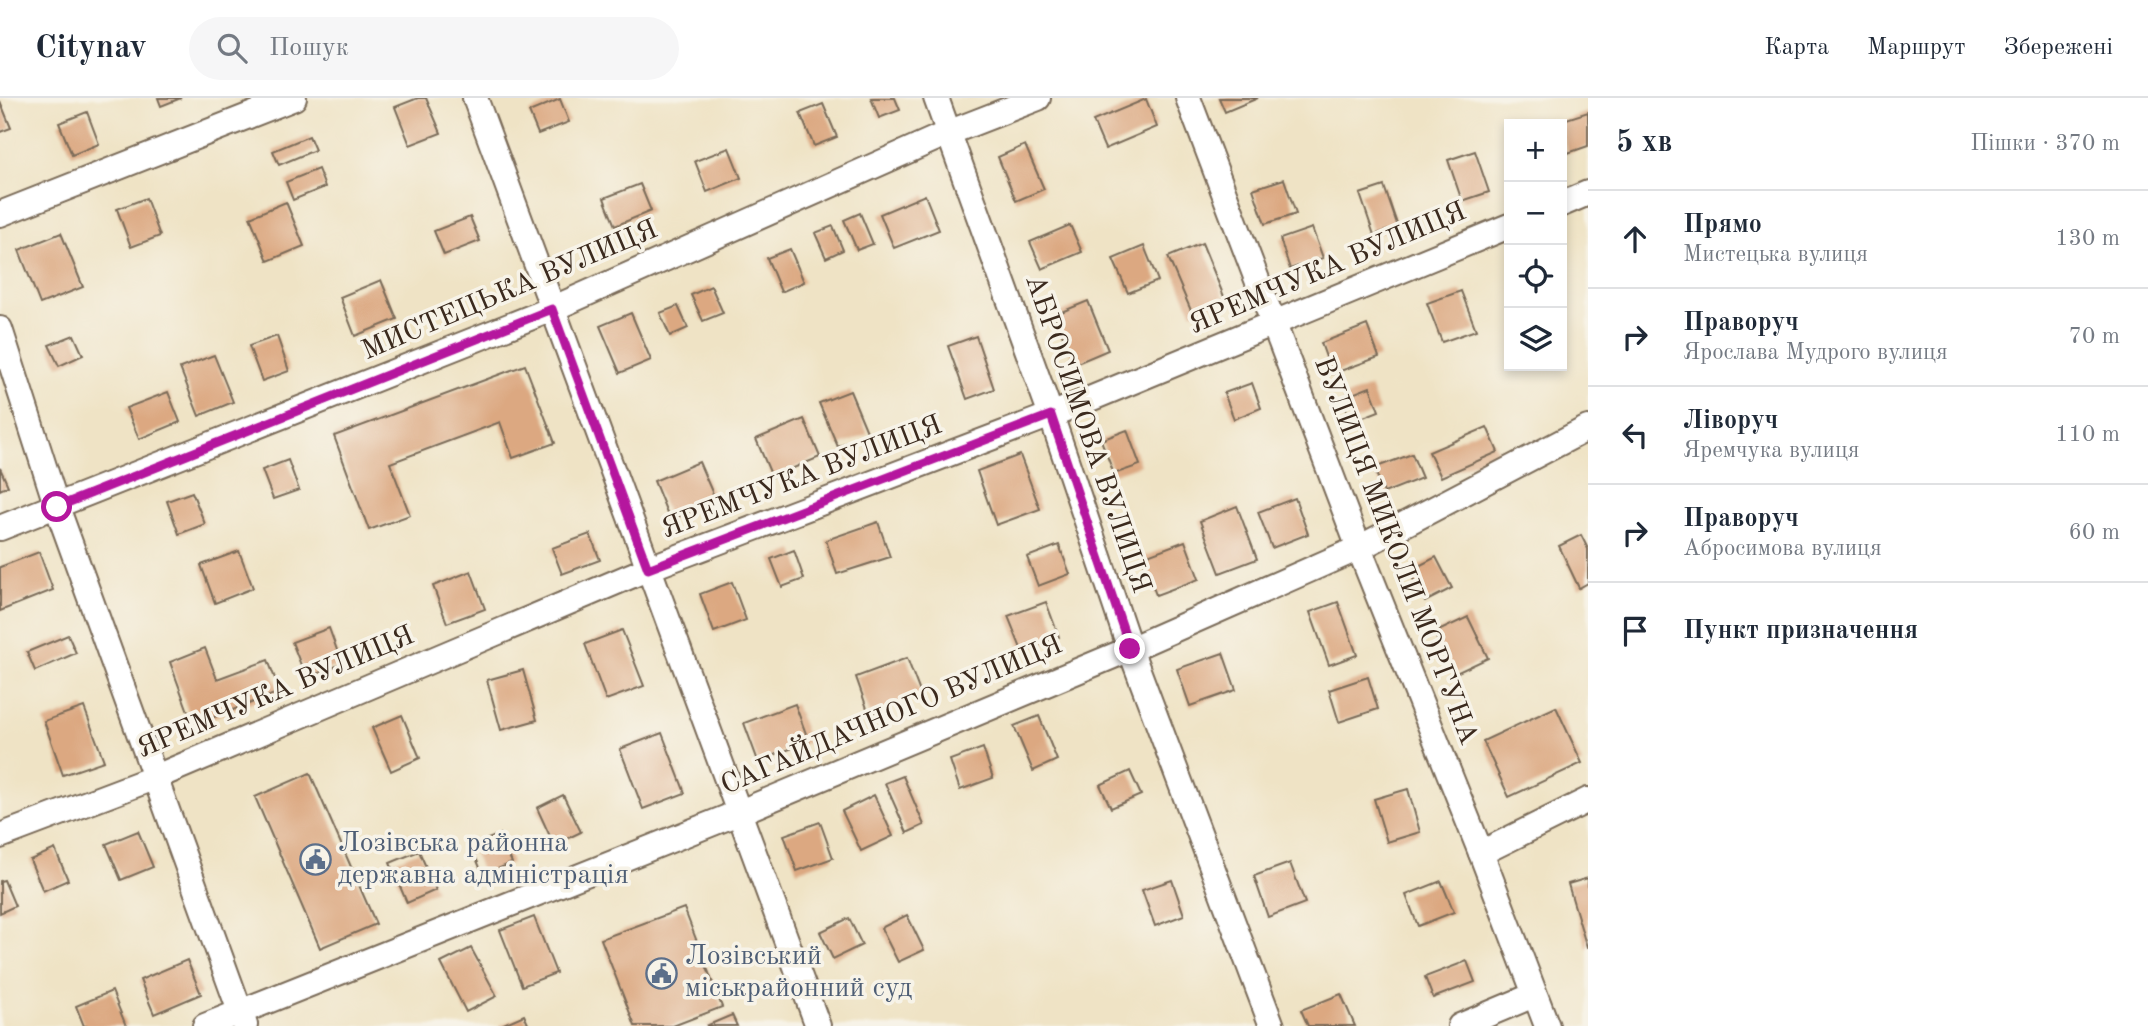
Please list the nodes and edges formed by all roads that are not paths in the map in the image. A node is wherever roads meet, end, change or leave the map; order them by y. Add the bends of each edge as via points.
1 (293, 98) edge
2 (475, 98) edge
3 (936, 98) edge
4 (1038, 98) edge
5 (1188, 98) edge
6 (947, 132) junction
7 (1588, 193) edge
8 (1567, 202) edge
9 (0, 214) edge
10 (1504, 228) edge
11 (552, 309) junction
12 (1275, 324) junction
13 (0, 329) edge
14 (1051, 415) junction
15 (1588, 428) edge
16 (57, 507) junction
17 (0, 528) edge
18 (1359, 548) junction
19 (648, 569) junction
20 (1130, 649) junction
21 (156, 777) junction
22 (1588, 800) edge
23 (738, 813) junction
24 (0, 836) edge
25 (1481, 853) junction
26 (1534, 995) junction
27 (243, 1019) edge
28 (205, 1026) edge
29 (818, 1026) edge
30 (1272, 1026) edge
31 (1460, 1026) edge
32 (1547, 1026) edge

1 - 9 street
2 - 11 street
3 - 6 street, АБРОСИМОВА ВУЛИЦЯ
4 - 6 street, МИСТЕЦЬКА ВУЛИЦЯ
5 - 12 street, ВУЛИЦЯ МИКОЛИ МОРГУНА
6 - 11 street, МИСТЕЦЬКА ВУЛИЦЯ
6 - 14 street, АБРОСИМОВА ВУЛИЦЯ
7 - 8 street
10 - 12 street, ЯРЕМЧУКА ВУЛИЦЯ
11 - 16 street, МИСТЕЦЬКА ВУЛИЦЯ
11 - 19 street
12 - 14 street, ЯРЕМЧУКА ВУЛИЦЯ
12 - 18 street, ВУЛИЦЯ МИКОЛИ МОРГУНА
13 - 16 street
14 - 19 street, ЯРЕМЧУКА ВУЛИЦЯ
14 - 20 street, АБРОСИМОВА ВУЛИЦЯ
15 - 18 street, САГАЙДАЧНОГО ВУЛИЦЯ
16 - 17 street, МИСТЕЦЬКА ВУЛИЦЯ
16 - 21 street
18 - 20 street, САГАЙДАЧНОГО ВУЛИЦЯ
18 - 25 street, ВУЛИЦЯ МИКОЛИ МОРГУНА
19 - 21 street, ЯРЕМЧУКА ВУЛИЦЯ
19 - 23 street
20 - 23 street, САГАЙДАЧНОГО ВУЛИЦЯ
20 - 30 street, АБРОСИМОВА ВУЛИЦЯ
21 - 24 street, ЯРЕМЧУКА ВУЛИЦЯ
21 - 27 street
22 - 25 street
23 - 27 street, САГАЙДАЧНОГО ВУЛИЦЯ
23 - 29 street
25 - 26 street, ВУЛИЦЯ МИКОЛИ МОРГУНА
26 - 31 street
26 - 32 street, ВУЛИЦЯ МИКОЛИ МОРГУНА
27 - 28 street, САГАЙДАЧНОГО ВУЛИЦЯ

